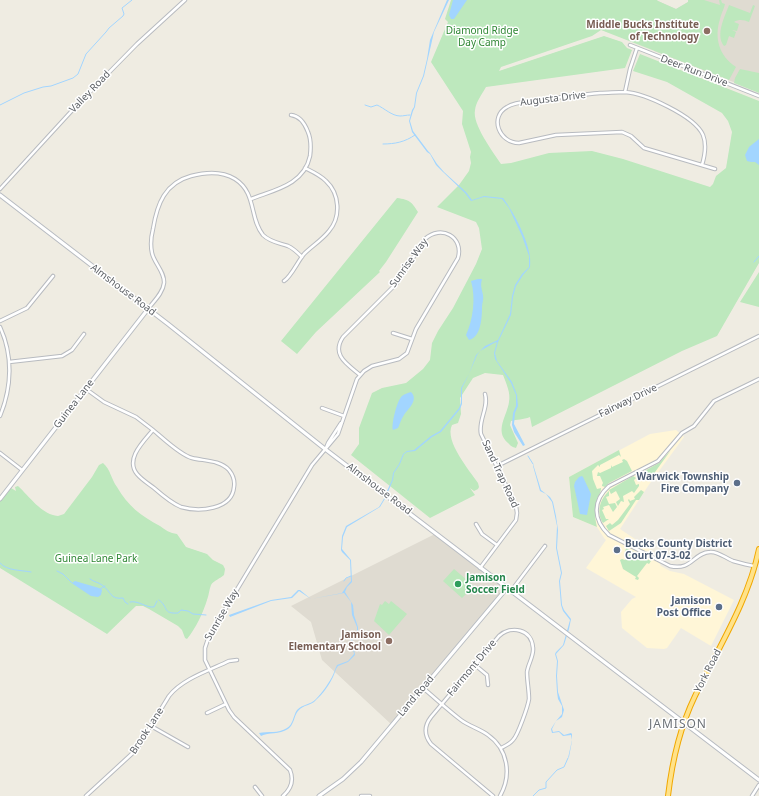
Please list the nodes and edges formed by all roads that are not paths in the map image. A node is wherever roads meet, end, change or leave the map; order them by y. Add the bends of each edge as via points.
1 (185, 0) edge
2 (630, 45) dead end
3 (637, 48) junction
4 (625, 92) junction
5 (759, 96) edge
6 (291, 115) dead end
7 (702, 165) junction
8 (305, 168) junction
9 (715, 168) dead end
10 (0, 190) edge
11 (0, 195) edge
12 (251, 199) junction
13 (302, 257) junction
14 (53, 276) dead end
15 (284, 281) dead end
16 (148, 309) junction
17 (0, 321) edge
18 (0, 326) edge
19 (393, 333) dead end
20 (84, 334) dead end
21 (759, 336) edge
22 (412, 339) junction
23 (9, 362) junction
24 (360, 375) junction
25 (759, 378) edge
26 (86, 389) junction
27 (485, 394) dead end
28 (322, 408) dead end
29 (0, 416) edge
30 (344, 416) junction
31 (153, 430) junction
32 (325, 449) junction
33 (0, 453) edge
34 (497, 466) junction
35 (22, 470) junction
36 (0, 499) edge
37 (476, 524) dead end
38 (497, 545) junction
39 (545, 546) dead end
40 (759, 549) edge
41 (755, 566) junction
42 (480, 568) junction
43 (507, 588) junction
44 (511, 591) junction
45 (237, 660) dead end
46 (475, 665) junction
47 (209, 670) junction
48 (488, 685) dead end
49 (423, 688) junction
50 (226, 704) junction
51 (442, 704) junction
52 (207, 713) dead end
53 (684, 723) junction
54 (151, 726) junction
55 (188, 747) dead end
56 (501, 748) junction
57 (759, 780) edge
58 (759, 785) edge
59 (256, 787) dead end
60 (86, 796) edge
61 (262, 796) edge
62 (283, 796) edge
63 (319, 796) edge
64 (361, 796) edge
65 (370, 796) edge
66 (493, 796) edge
67 (500, 796) edge
68 (668, 796) edge
69 (752, 796) edge

1 - 10 street, Valley Road via 136,44
2 - 3 street, Deer Run Drive
3 - 4 street
3 - 5 street, Deer Run Drive
4 - 7 street, Augusta Drive via 657,101 694,123 704,140 705,154
4 - 7 street, Augusta Drive via 567,95 511,105 500,114 498,128 500,134 510,142 517,143 556,135 622,132 631,136 644,148
6 - 8 street via 302,121 309,135 310,152
7 - 9 street, Augusta Drive
8 - 12 street via 291,183
8 - 13 street via 330,184 337,208 335,222 329,231
11 - 16 main road, Almshouse Road
12 - 13 street via 263,234 290,247
12 - 16 street via 237,180 218,173 190,176 170,188 157,209 151,240 152,254 163,276 163,286
13 - 15 street
14 - 17 street via 27,308
16 - 26 main road, Guinea Lane
16 - 32 main road, Almshouse Road
18 - 23 street
19 - 22 street
20 - 23 street via 72,350 62,356
21 - 34 street, Fairway Drive
22 - 24 street, Sunrise Way via 409,349 402,358 372,366
22 - 24 street, Sunrise Way via 458,258 458,244 445,233 435,232 425,239 399,280 340,340 342,360
23 - 29 street via 7,393
24 - 30 street, Sunrise Way via 354,384
25 - 41 street via 714,401 694,426 682,434 658,461 607,487 599,499 597,510 599,522 609,535 670,566 686,566 704,553 712,552 732,561
26 - 31 street via 104,402 136,417
26 - 35 main road, Guinea Lane
27 - 34 street, Sand Trap Road via 487,403 480,430
28 - 30 street
30 - 32 street, Sunrise Way
31 - 31 street via 187,456 226,467 234,483 230,499 214,508 186,508 174,503 139,476 133,465 134,455
32 - 42 main road, Almshouse Road
32 - 47 street, Sunrise Way via 312,465 209,636 204,652
33 - 35 street
34 - 38 street, Sand Trap Road via 518,513 514,524
35 - 36 main road, Guinea Lane
37 - 38 street via 482,534
38 - 42 street, Sand Trap Road
39 - 44 street
40 - 41 highway, York Road
41 - 53 highway, York Road via 742,601 694,697
42 - 43 main road, Almshouse Road
43 - 44 main road, Almshouse Road
43 - 49 main road, Land Road
44 - 53 main road, Almshouse Road
45 - 47 street, Brook Lane via 228,661
46 - 48 street via 487,675
46 - 51 street, Fairmont Drive
46 - 56 street, Fairmont Drive via 505,631 519,630 526,633 532,641 533,651 527,672 528,702 512,742
47 - 50 street, Sunrise Way
47 - 54 street, Brook Lane via 174,690
49 - 51 street
49 - 63 main road, Land Road via 361,762
50 - 52 street
50 - 62 street, Sunrise Way via 234,717 290,770 291,785
51 - 56 street via 464,722 488,734
51 - 66 street, Fairmont Drive via 427,724 429,742
53 - 57 main road, Almshouse Road
53 - 68 highway, York Road
54 - 55 street
54 - 60 street, Brook Lane via 133,754
56 - 67 street via 507,773
58 - 69 street
59 - 61 street
64 - 65 street

